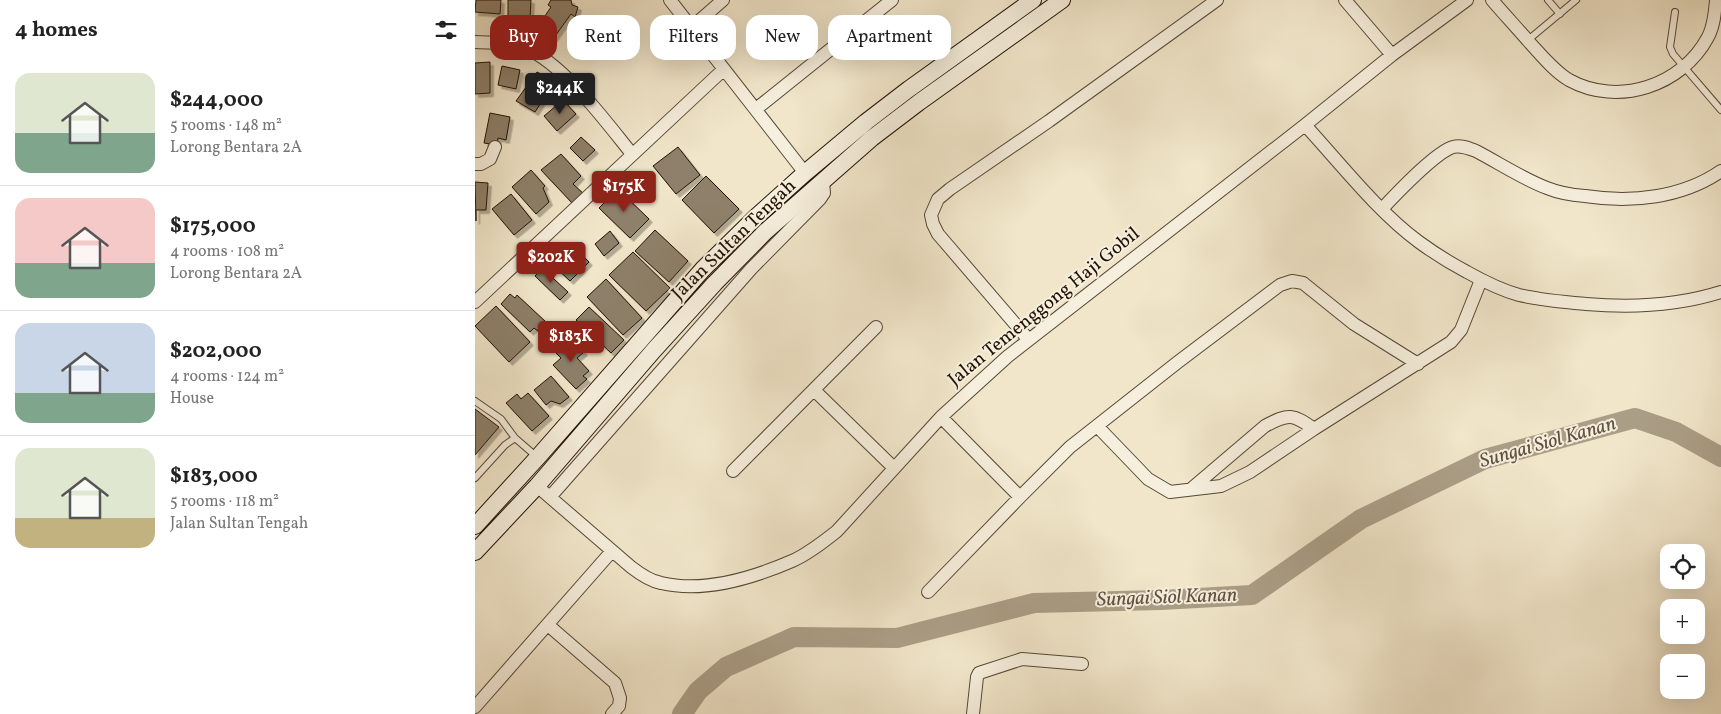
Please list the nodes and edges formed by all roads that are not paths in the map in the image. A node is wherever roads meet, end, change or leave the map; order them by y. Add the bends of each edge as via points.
1 (670, 0) edge
2 (723, 0) edge
3 (892, 0) edge
4 (1033, 0) edge
5 (1062, 0) edge
6 (1217, 0) edge
7 (1345, 0) edge
8 (1467, 0) edge
9 (1492, 0) edge
10 (1548, 0) edge
11 (1576, 0) edge
12 (1716, 0) edge
13 (1675, 12) dead end
14 (1560, 14) junction
15 (681, 15) edge
16 (706, 15) edge
17 (1528, 40) junction
18 (475, 42) edge
19 (1392, 55) junction
20 (715, 60) edge
21 (1683, 67) junction
22 (723, 70) junction
23 (756, 109) junction
24 (1721, 110) edge
25 (1305, 125) junction
26 (495, 147) dead end
27 (632, 154) junction
28 (475, 164) edge
29 (1721, 170) edge
30 (805, 173) junction
31 (823, 182) junction
32 (1382, 209) junction
33 (1481, 280) junction
34 (1721, 292) edge
35 (475, 302) edge
36 (876, 327) dead end
37 (1028, 339) junction
38 (1418, 364) junction
39 (814, 390) junction
40 (475, 400) edge
41 (941, 417) junction
42 (1097, 426) junction
43 (1315, 429) junction
44 (515, 438) junction
45 (538, 458) junction
46 (895, 468) junction
47 (733, 471) dead end
48 (475, 478) edge
49 (537, 486) junction
50 (1191, 489) junction
51 (550, 497) junction
52 (1020, 497) junction
53 (475, 526) edge
54 (612, 551) junction
55 (475, 552) edge
56 (928, 592) dead end
57 (548, 625) junction
58 (1082, 664) dead end
59 (475, 707) edge
60 (612, 714) edge
61 (973, 714) edge

1 - 15 street
2 - 16 street
3 - 23 street
4 - 30 main road, Jalan Sultan Tengah via 909,89
5 - 31 main road, Jalan Sultan Tengah via 872,138
6 - 37 street via 950,189 934,205 931,215 938,234
7 - 19 street
8 - 19 street, Jalan Temenggong Haji Gobil
9 - 17 street
10 - 14 lane
11 - 14 lane
12 - 21 street via 1708,36
13 - 21 lane via 1670,47
14 - 17 lane
17 - 21 street via 1569,80 1605,91 1646,89
18 - 27 street via 525,48 547,61 571,82
19 - 25 street, Jalan Temenggong Haji Gobil
20 - 22 street
21 - 24 lane
22 - 23 street
22 - 27 street
23 - 30 street
25 - 32 street
25 - 37 street, Jalan Temenggong Haji Gobil
26 - 28 street via 490,159
27 - 35 street
29 - 32 street via 1692,187 1664,194 1632,199 1599,198 1547,189 1463,146 1442,153
30 - 45 main road, Jalan Sultan Tengah via 703,269
31 - 49 main road, Jalan Sultan Tengah via 765,232 715,283
31 - 51 street via 824,193 820,200 751,269
32 - 33 street via 1418,241
33 - 34 street via 1517,294 1611,306 1658,305
33 - 38 street via 1457,336
36 - 39 street
37 - 41 street, Jalan Temenggong Haji Gobil
38 - 42 street via 1354,324 1303,282 1292,280 1280,285
38 - 43 street
39 - 46 street
39 - 47 street
40 - 44 lane via 501,419
41 - 46 street, Jalan Temenggong Haji Gobil
41 - 52 street
42 - 50 street via 1157,486 1170,492
42 - 52 street via 1070,447
43 - 50 street via 1231,482
43 - 50 street via 1293,416 1275,420
44 - 45 lane
44 - 48 lane
45 - 53 main road, Jalan Sultan Tengah
46 - 54 street, Jalan Temenggong Haji Gobil via 837,531 818,545 793,560 732,582 707,586 660,583 644,576
49 - 51 street, Jalan Temenggong Haji Gobil
49 - 55 main road, Jalan Sultan Tengah
51 - 54 street, Jalan Temenggong Haji Gobil
52 - 56 street
54 - 57 street
57 - 59 street
57 - 60 street via 615,683 620,698 619,706
58 - 61 street via 1022,659 979,673

